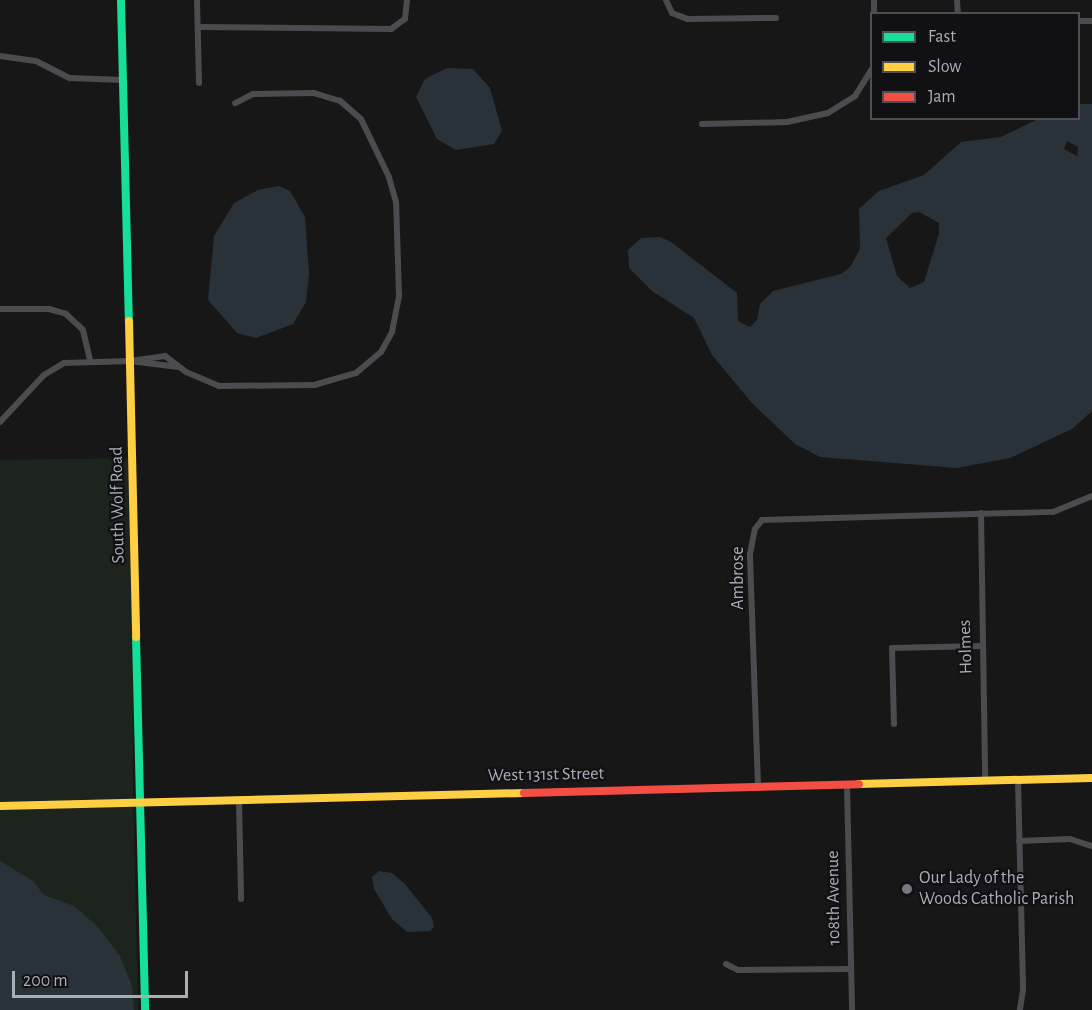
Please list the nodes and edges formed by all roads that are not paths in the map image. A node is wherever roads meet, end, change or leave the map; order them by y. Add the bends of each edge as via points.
1 (121, 0) edge
2 (197, 0) edge
3 (407, 0) edge
4 (666, 0) edge
5 (776, 18) dead end
6 (198, 27) junction
7 (0, 56) edge
8 (870, 72) edge
9 (123, 80) junction
10 (199, 83) dead end
11 (235, 103) dead end
12 (702, 124) dead end
13 (0, 309) edge
14 (90, 360) junction
15 (130, 360) junction
16 (0, 422) edge
17 (1092, 496) edge
18 (981, 513) junction
19 (981, 646) junction
20 (894, 724) dead end
21 (1092, 777) edge
22 (985, 780) junction
23 (1018, 780) junction
24 (847, 785) junction
25 (758, 786) junction
26 (239, 800) junction
27 (140, 803) junction
28 (0, 806) edge
29 (1019, 841) junction
30 (1092, 846) edge
31 (241, 899) dead end
32 (726, 964) dead end
33 (850, 969) junction
34 (145, 1010) edge
35 (852, 1010) edge
36 (1020, 1010) edge

1 - 9 street, South Wolf Road
2 - 6 street
3 - 6 street via 402,24 383,30
4 - 5 street via 672,13 688,19
6 - 10 street
7 - 9 street via 36,61 70,78
8 - 12 street via 855,96 828,113 787,123
9 - 15 street, South Wolf Road
11 - 15 street via 253,94 315,93 340,101 361,119 385,168 396,202 399,295 396,319 386,344 356,373 327,383 219,386 180,367
13 - 14 street via 49,309 66,314 83,330
14 - 15 street
14 - 16 street via 56,367
15 - 27 street, South Wolf Road
17 - 18 street, Ambrose via 1053,512
18 - 19 street, Holmes
18 - 25 street, Ambrose via 766,519 759,524 750,554
19 - 20 street via 892,648
19 - 22 street, Holmes
21 - 23 street, West 131st Street
22 - 23 street, West 131st Street
22 - 24 street, West 131st Street
23 - 29 street
24 - 25 street, West 131st Street
24 - 33 street, 108th Avenue
25 - 26 street, West 131st Street
26 - 27 street, West 131st Street
26 - 31 street
27 - 28 street, West 131st Street
27 - 34 street, South Wolf Road
29 - 30 street via 1070,839
29 - 36 street via 1023,983
32 - 33 street via 738,970
33 - 35 street, 108th Avenue

